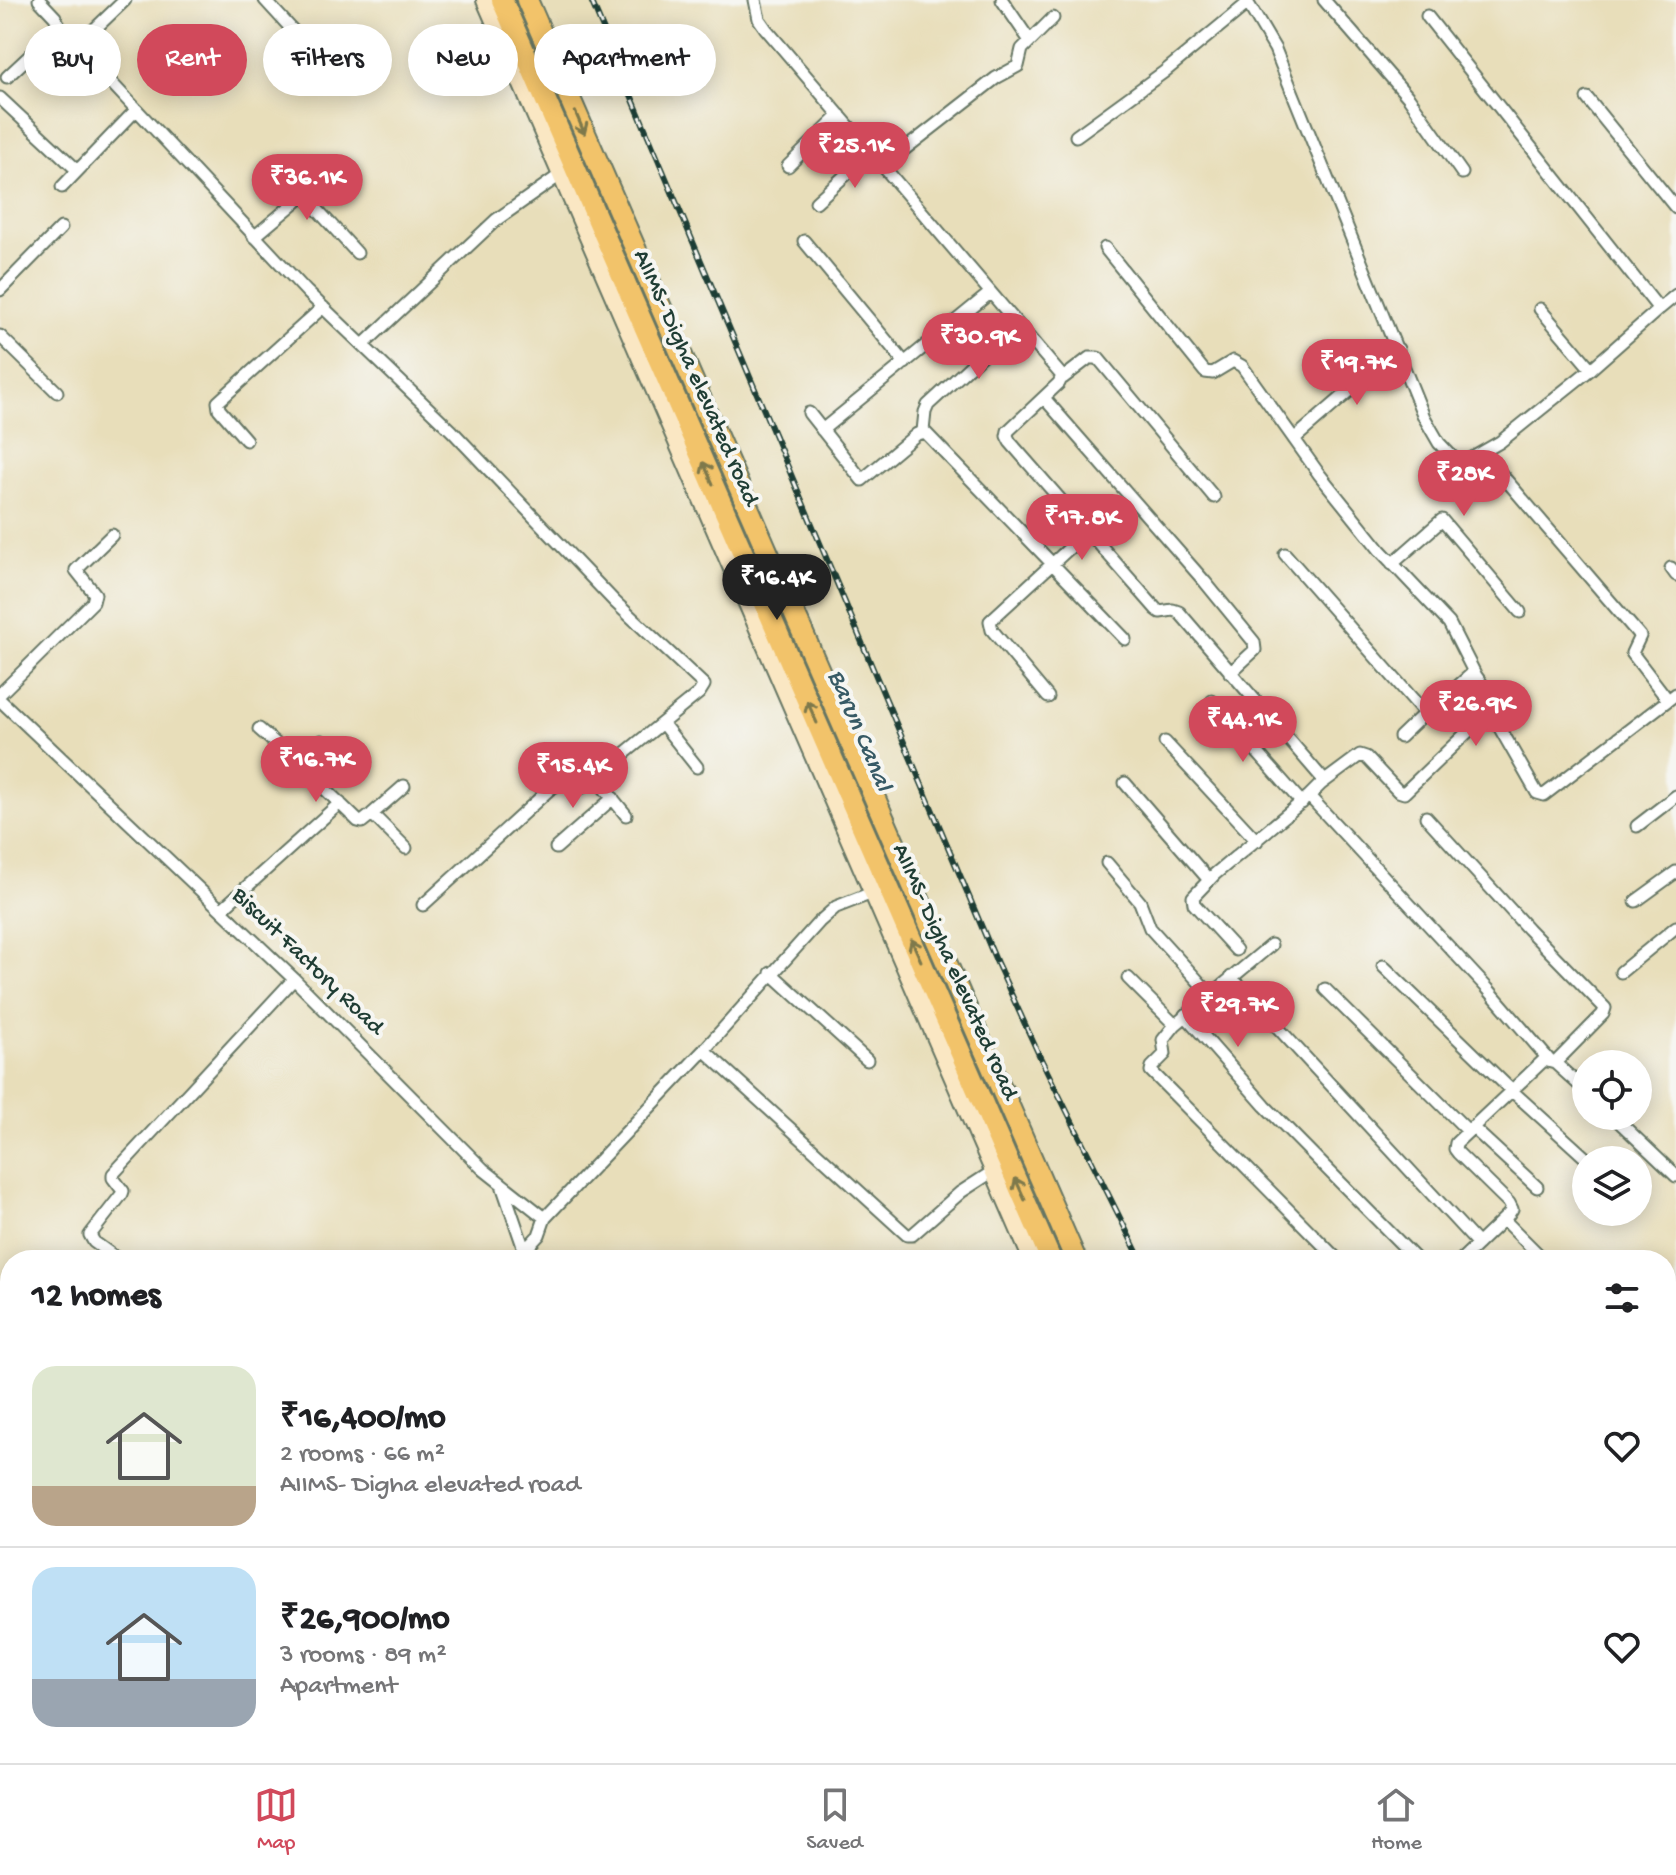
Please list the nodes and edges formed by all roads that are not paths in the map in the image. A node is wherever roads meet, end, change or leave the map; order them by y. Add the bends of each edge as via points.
1 (39, 0) edge
2 (125, 0) edge
3 (265, 0) edge
4 (485, 0) edge
5 (502, 0) edge
6 (527, 0) edge
7 (755, 0) edge
8 (1002, 0) edge
9 (1324, 0) edge
10 (1247, 2) edge
11 (1427, 16) dead end
12 (1053, 18) dead end
13 (58, 24) edge
14 (100, 24) edge
15 (287, 24) edge
16 (1030, 41) junction
17 (24, 58) edge
18 (2, 77) edge
19 (121, 94) edge
20 (0, 98) edge
21 (1587, 98) dead end
22 (136, 110) junction
23 (840, 115) junction
24 (1076, 136) dead end
25 (871, 152) junction
26 (788, 166) dead end
27 (883, 166) junction
28 (77, 170) junction
29 (1462, 173) dead end
30 (560, 175) junction
31 (62, 187) dead end
32 (816, 202) dead end
33 (1676, 208) edge
34 (61, 228) dead end
35 (254, 237) junction
36 (804, 241) dead end
37 (1105, 248) dead end
38 (357, 253) dead end
39 (0, 290) edge
40 (990, 293) junction
41 (1676, 295) edge
42 (323, 307) junction
43 (1540, 309) dead end
44 (1659, 309) junction
45 (1017, 323) junction
46 (0, 336) edge
47 (363, 345) junction
48 (1398, 349) junction
49 (905, 363) junction
50 (1591, 369) junction
51 (1063, 378) junction
52 (57, 392) dead end
53 (1044, 398) junction
54 (809, 413) dead end
55 (822, 430) junction
56 (923, 431) junction
57 (1294, 439) junction
58 (246, 440) dead end
59 (1483, 453) junction
60 (1214, 497) dead end
61 (1087, 532) junction
62 (112, 535) dead end
63 (1285, 554) dead end
64 (1392, 564) junction
65 (1053, 566) junction
66 (1520, 612) dead end
67 (1125, 639) dead end
68 (1474, 672) junction
69 (1230, 673) junction
70 (0, 694) edge
71 (1048, 697) dead end
72 (1672, 697) edge
73 (0, 700) edge
74 (1212, 701) dead end
75 (1426, 712) junction
76 (1492, 712) junction
77 (662, 723) junction
78 (259, 729) dead end
79 (1400, 737) dead end
80 (321, 741) dead end
81 (1165, 742) dead end
82 (298, 763) junction
83 (697, 767) dead end
84 (595, 777) junction
85 (1125, 783) dead end
86 (1321, 784) junction
87 (404, 786) dead end
88 (1676, 796) edge
89 (613, 798) junction
90 (1306, 800) junction
91 (340, 803) junction
92 (372, 814) junction
93 (626, 815) dead end
94 (1426, 817) dead end
95 (1637, 826) dead end
96 (1257, 841) junction
97 (406, 848) dead end
98 (556, 848) dead end
99 (1107, 863) dead end
100 (1676, 873) edge
101 (1209, 880) junction
102 (872, 893) junction
103 (1636, 901) dead end
104 (423, 905) dead end
105 (222, 909) junction
106 (1676, 927) edge
107 (1271, 945) dead end
108 (1236, 950) dead end
109 (1383, 966) dead end
110 (1621, 972) dead end
111 (771, 973) junction
112 (1231, 977) junction
113 (1128, 978) dead end
114 (294, 979) junction
115 (1325, 989) dead end
116 (1210, 994) junction
117 (1185, 1015) junction
118 (1175, 1025) junction
119 (704, 1050) junction
120 (867, 1060) dead end
121 (1553, 1062) junction
122 (1572, 1079) edge
123 (1511, 1090) junction
124 (1470, 1129) junction
125 (1628, 1130) edge
126 (1573, 1146) edge
127 (995, 1170) junction
128 (1676, 1176) edge
129 (502, 1185) junction
130 (1537, 1187) dead end
131 (545, 1218) junction
132 (1504, 1220) junction
133 (1478, 1244) junction
134 (105, 1250) edge
135 (519, 1250) edge
136 (526, 1250) edge
137 (1028, 1250) edge
138 (1047, 1250) edge
139 (1072, 1250) edge
140 (1324, 1250) edge
141 (1407, 1250) edge
142 (1472, 1250) edge
143 (1534, 1250) edge

1 - 13 street
2 - 14 street
3 - 15 street
4 - 30 main road
138 -> 5 highway, AIIMS- Digha elevated road
6 -> 139 highway, AIIMS- Digha elevated road
7 - 23 street via 762,24
8 - 16 street
9 - 29 street via 1409,98
10 - 24 street
10 - 48 street via 1275,49
11 - 44 street
12 - 16 street
16 - 27 street via 1018,66
17 - 18 street
19 - 22 street
20 - 28 street
21 - 33 street
22 - 28 street
22 - 35 street
23 - 25 street
23 - 26 street
25 - 27 street
25 - 32 street
27 - 40 street
28 - 31 street
30 - 47 street via 496,220
30 - 102 main road
34 - 39 street
35 - 38 street via 304,195
35 - 42 street
36 - 49 street
37 - 57 street via 1203,370 1210,374 1237,362
40 - 45 street
40 - 49 street
41 - 44 street
42 - 47 street
42 - 58 street via 218,402
43 - 50 street
44 - 50 street
45 - 51 street
45 - 56 street via 928,405
46 - 52 street
47 - 77 street via 615,602 704,685
48 - 57 street
48 - 59 street via 1439,443 1460,465
49 - 55 street
50 - 59 street
51 - 53 street
51 - 60 street via 1089,358 1098,358
53 - 61 street via 1011,428 1008,439
53 - 69 street via 1254,642 1255,650
54 - 55 street
55 - 56 street via 862,480
56 - 65 street
57 - 64 street
59 - 72 street via 1640,636 1632,653
61 - 65 street
61 - 69 street via 1156,609 1179,612
62 - 70 street via 76,570 95,594 93,602
63 - 75 street
64 - 66 street via 1442,520
64 - 68 street via 1444,616
65 - 67 street
65 - 71 street via 989,624
68 - 75 street
68 - 76 street via 1494,701
69 - 86 street via 1321,776
72 - 76 street via 1541,796
73 - 105 street, Biscuit Factory Road
74 - 90 street
75 - 79 street
76 - 86 street via 1402,794 1360,755
77 - 83 street
77 - 84 street
78 - 82 street
80 - 82 street
81 - 96 street
82 - 91 street
84 - 89 street
84 - 104 street via 579,788 560,781
85 - 101 street
86 - 90 street
87 - 92 street
88 - 95 street
89 - 93 street
89 - 98 street
90 - 96 street
90 - 121 street
91 - 92 street via 359,822
91 - 105 street
92 - 97 street
94 - 121 street via 1605,1008
96 - 101 street
99 - 116 street via 1140,902 1146,924
100 - 103 street
101 - 108 street via 1193,902
102 - 111 street via 829,913
102 - 127 main road
105 - 114 street, Biscuit Factory Road
106 - 110 street
107 - 112 street
109 - 123 street
111 - 119 street
111 - 120 street
112 - 116 street
112 - 133 street
113 - 118 street
114 - 129 street, Biscuit Factory Road
114 - 134 street via 113,1174 123,1193 90,1235
115 - 124 street
116 - 117 street
117 - 118 street
117 - 141 street via 1265,1106
118 - 140 street via 1163,1040 1165,1052 1152,1067 1153,1074
119 - 127 street via 907,1235
119 - 131 street
121 - 122 street
121 - 123 street via 1538,1064
123 - 124 street
123 - 126 street
124 - 130 street
124 - 132 street via 1455,1149 1511,1206
125 - 128 street
127 - 137 main road
129 - 131 street, Biscuit Factory Road
129 - 135 street
131 - 136 street
132 - 133 street
132 - 143 street
133 - 142 street

